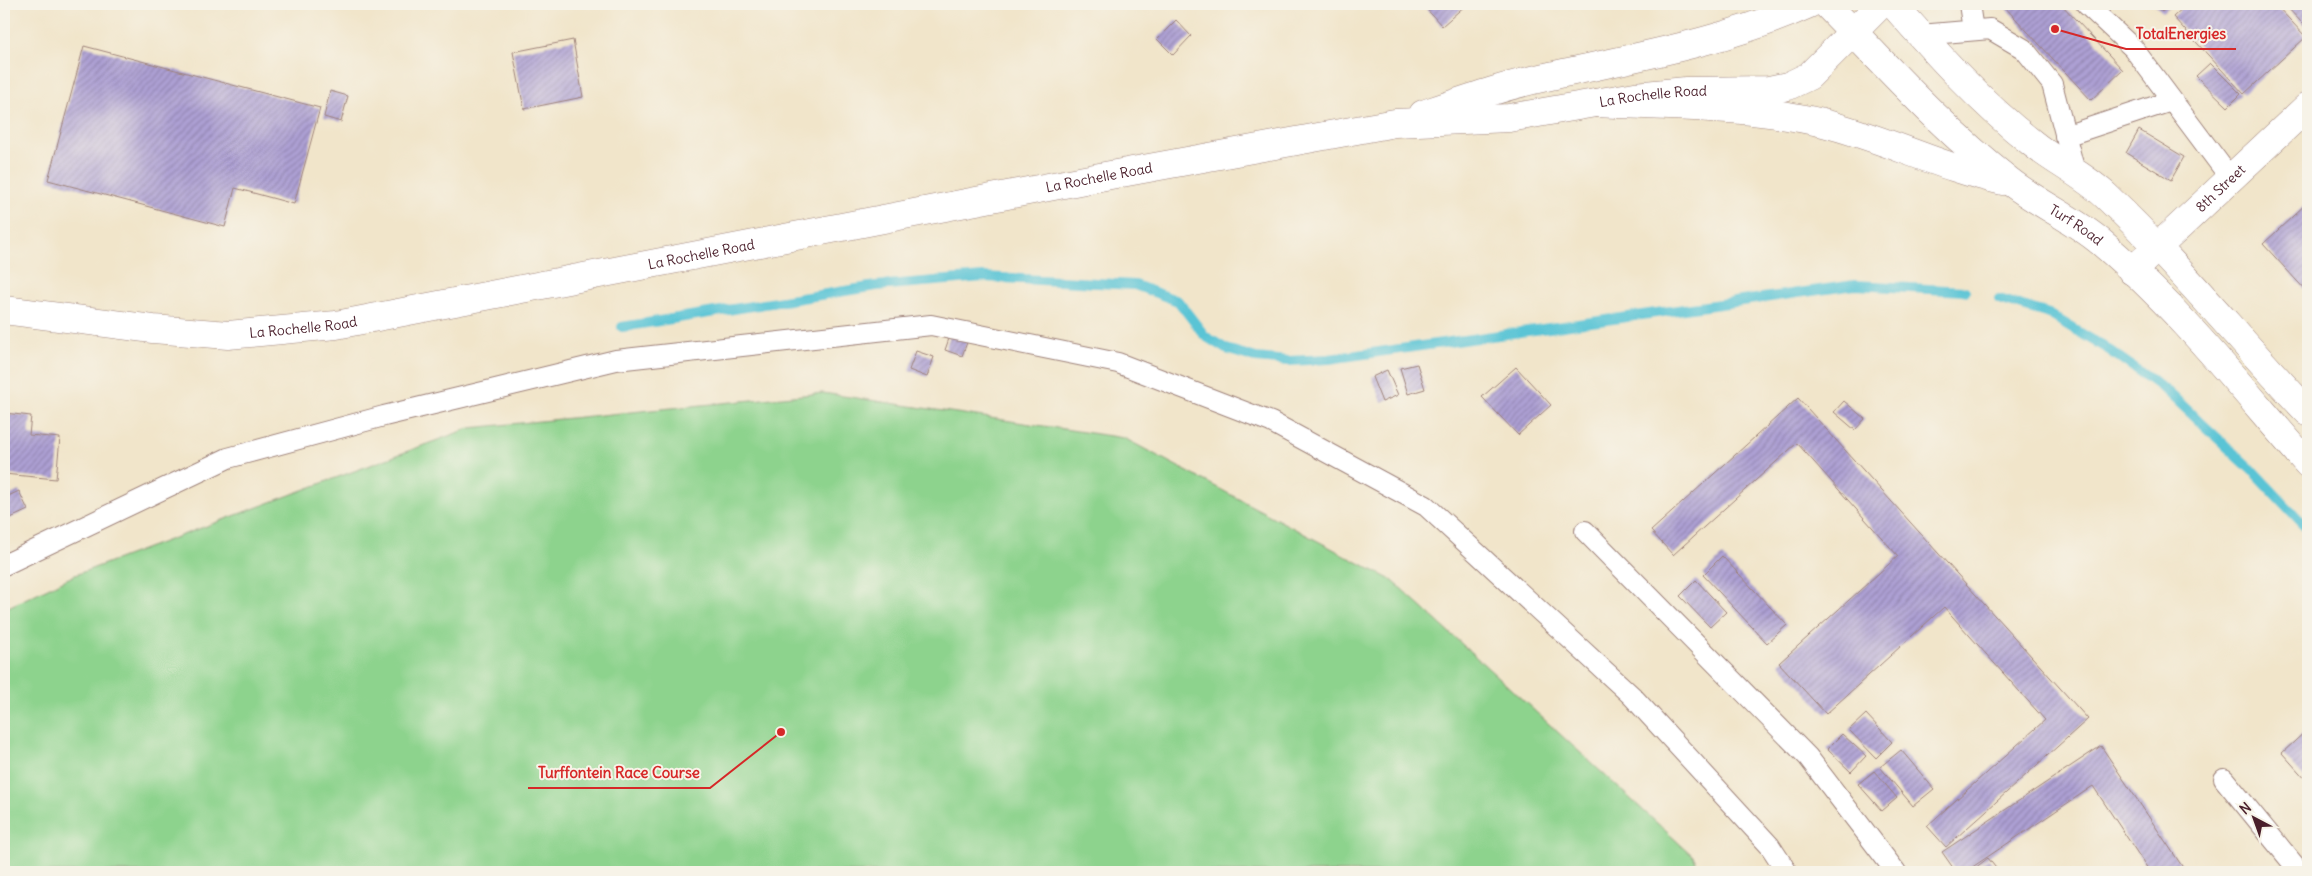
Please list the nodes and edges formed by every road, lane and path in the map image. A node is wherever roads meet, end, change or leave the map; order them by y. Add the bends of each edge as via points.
1 (1809, 4) edge
2 (1826, 4) edge
3 (1881, 4) edge
4 (1893, 4) edge
5 (1969, 4) edge
6 (2086, 4) edge
7 (1973, 30) junction
8 (1854, 32) junction
9 (1920, 35) junction
10 (2171, 101) junction
11 (1596, 102) junction
12 (2308, 106) edge
13 (1396, 123) junction
14 (2065, 136) junction
15 (2075, 172) junction
16 (2231, 179) junction
17 (2009, 182) junction
18 (2157, 248) junction
19 (2132, 271) junction
20 (4, 310) edge
21 (2308, 412) edge
22 (2308, 464) edge
23 (1585, 531) dead end
24 (4, 565) edge
25 (2224, 779) dead end
26 (1786, 872) edge
27 (1896, 872) edge
28 (2300, 872) edge

1 - 13 street, La Rochelle Road via 1771,21 1732,33 1486,91
2 - 8 street, Turf Road
3 - 8 street, La Rochelle Road
4 - 9 street
5 - 7 lane
6 - 10 lane via 2132,48
7 - 9 lane
7 - 14 lane via 1990,29 2024,49 2052,84
8 - 11 street, La Rochelle Road via 1809,76 1788,86 1753,91 1686,91
8 - 17 street, Turf Road via 1945,126
9 - 15 street via 1991,108 2033,145
10 - 14 lane
10 - 16 lane
11 - 13 street, La Rochelle Road via 1509,118
11 - 17 street via 1734,110 1822,122 1978,176
12 - 16 street, 8th Street
13 - 20 street, La Rochelle Road via 336,325 228,335
14 - 15 lane
15 - 18 street via 2105,194
16 - 18 street, 8th Street
17 - 19 street, Turf Road via 2076,222
18 - 19 street, 8th Street
18 - 21 street
19 - 22 street, Turf Road via 2182,320
23 - 27 lane via 1808,757
24 - 26 lane via 228,458 375,419 616,360 931,325 1118,363 1271,422 1426,506 1632,696 1770,846
25 - 28 lane

